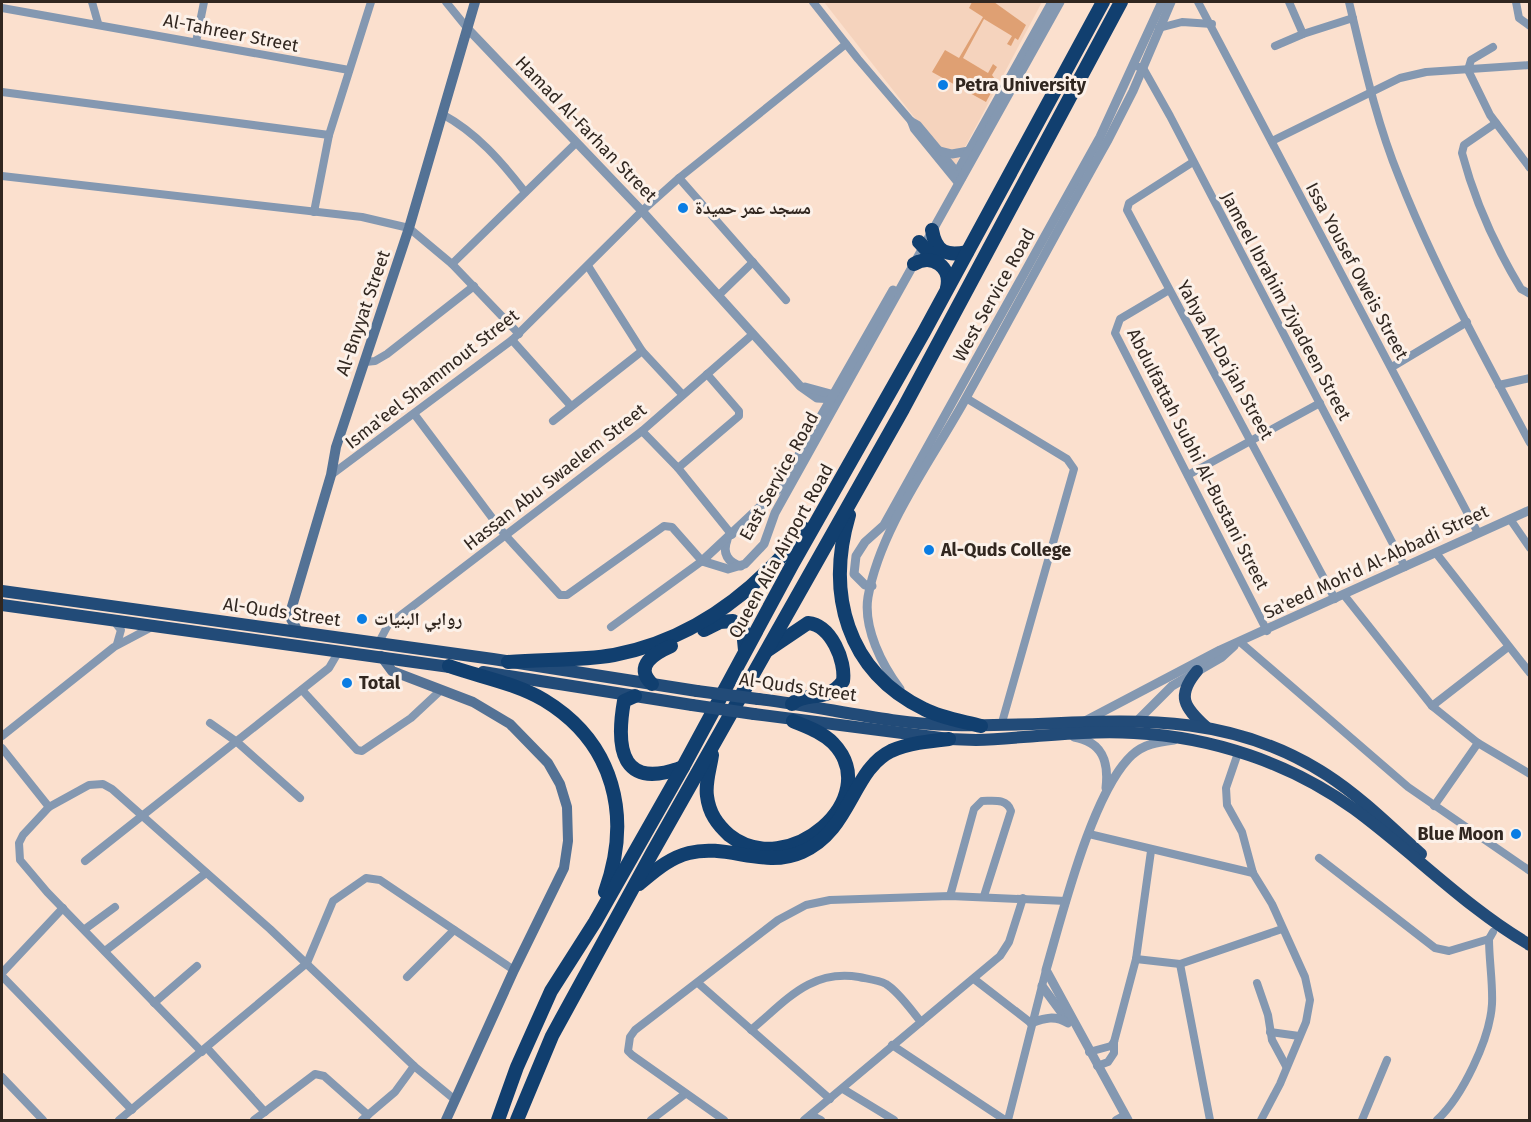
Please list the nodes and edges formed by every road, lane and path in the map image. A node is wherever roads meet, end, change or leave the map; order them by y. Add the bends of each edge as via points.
1 (92, 2) edge
2 (204, 2) edge
3 (371, 2) edge
4 (446, 2) edge
5 (475, 2) edge
6 (813, 2) edge
7 (1052, 2) edge
8 (1060, 2) edge
9 (1103, 2) edge
10 (1121, 2) edge
11 (1162, 2) edge
12 (1171, 2) edge
13 (1198, 2) edge
14 (1289, 2) edge
15 (1349, 2) edge
16 (1516, 2) edge
17 (2, 8) edge
18 (1353, 18) junction
19 (98, 23) junction
20 (1212, 24) junction
21 (1530, 26) edge
22 (1159, 28) junction
23 (468, 29) junction
24 (1303, 34) junction
25 (196, 42) junction
26 (846, 44) junction
27 (1275, 46) dead end
28 (1493, 47) dead end
29 (1530, 65) edge
30 (1139, 67) junction
31 (349, 70) junction
32 (1468, 70) junction
33 (1372, 91) junction
34 (2, 92) edge
35 (442, 114) junction
36 (911, 121) junction
37 (1496, 123) junction
38 (328, 135) junction
39 (1272, 141) junction
40 (576, 143) junction
41 (940, 151) junction
42 (969, 151) junction
43 (1193, 162) junction
44 (1530, 168) edge
45 (2, 176) edge
46 (679, 178) junction
47 (958, 178) junction
48 (525, 192) junction
49 (642, 211) junction
50 (314, 212) junction
51 (409, 228) junction
52 (932, 230) junction
53 (921, 244) junction
54 (967, 252) junction
55 (753, 262) junction
56 (939, 263) junction
57 (452, 264) junction
58 (914, 264) junction
59 (588, 266) junction
60 (474, 286) junction
61 (1169, 290) junction
62 (946, 291) junction
63 (1530, 294) edge
64 (719, 295) junction
65 (786, 300) dead end
66 (1467, 322) junction
67 (519, 334) junction
68 (753, 334) junction
69 (512, 340) junction
70 (642, 351) junction
71 (364, 362) junction
72 (1392, 367) junction
73 (706, 374) junction
74 (1530, 378) edge
75 (1499, 385) junction
76 (682, 394) junction
77 (835, 397) junction
78 (966, 398) junction
79 (1320, 403) junction
80 (571, 406) junction
81 (415, 415) junction
82 (553, 421) dead end
83 (642, 431) junction
84 (1252, 439) junction
85 (1530, 443) edge
86 (678, 468) junction
87 (331, 475) junction
88 (1188, 475) junction
89 (915, 480) junction
90 (839, 484) junction
91 (855, 495) junction
92 (1530, 510) edge
93 (1510, 519) junction
94 (749, 520) junction
95 (769, 533) junction
96 (1478, 533) junction
97 (506, 535) junction
98 (730, 537) junction
99 (1530, 549) edge
100 (1436, 553) junction
101 (702, 561) junction
102 (741, 566) junction
103 (1405, 567) junction
104 (291, 568) dead end
105 (303, 570) junction
106 (872, 586) junction
107 (2, 591) edge
108 (1340, 597) junction
109 (2, 604) edge
110 (114, 621) junction
111 (153, 626) junction
112 (610, 627) dead end
113 (1267, 631) junction
114 (299, 633) junction
115 (1238, 643) junction
116 (114, 647) junction
117 (1508, 647) junction
118 (380, 650) junction
119 (339, 651) junction
120 (745, 651) junction
121 (766, 651) junction
122 (508, 662) junction
123 (448, 666) junction
124 (1197, 671) junction
125 (1530, 673) edge
126 (652, 684) junction
127 (302, 690) junction
128 (441, 690) junction
129 (635, 696) junction
130 (792, 704) junction
131 (914, 704) junction
132 (1432, 706) junction
133 (1138, 720) junction
134 (794, 721) junction
135 (1085, 721) junction
136 (210, 723) dead end
137 (981, 726) junction
138 (1001, 726) junction
139 (1207, 728) junction
140 (1134, 733) junction
141 (1063, 735) junction
142 (2, 736) edge
143 (950, 739) junction
144 (1187, 740) junction
145 (237, 742) junction
146 (1478, 743) junction
147 (2, 748) edge
148 (713, 748) junction
149 (1239, 750) junction
150 (1301, 760) junction
151 (683, 768) junction
152 (1294, 774) junction
153 (1530, 774) edge
154 (1105, 795) junction
155 (300, 798) dead end
156 (1434, 806) junction
157 (49, 807) junction
158 (1352, 808) junction
159 (142, 816) junction
160 (1089, 834) junction
161 (1151, 851) junction
162 (1319, 858) dead end
163 (85, 861) dead end
164 (1530, 871) edge
165 (206, 873) junction
166 (1253, 873) junction
167 (635, 887) junction
168 (950, 896) junction
169 (984, 896) junction
170 (1023, 898) junction
171 (1066, 901) junction
172 (116, 907) dead end
173 (63, 908) junction
174 (595, 922) junction
175 (85, 929) junction
176 (1282, 929) junction
177 (454, 930) junction
178 (1491, 936) junction
179 (1530, 936) edge
180 (1530, 945) edge
181 (105, 951) junction
182 (1530, 954) edge
183 (1136, 959) junction
184 (306, 963) junction
185 (1180, 964) junction
186 (197, 966) dead end
187 (514, 969) junction
188 (1046, 970) junction
189 (2, 974) edge
190 (407, 977) dead end
191 (975, 979) junction
192 (698, 983) junction
193 (1257, 983) dead end
194 (1042, 986) junction
195 (154, 1003) junction
196 (921, 1022) junction
197 (1031, 1023) junction
198 (1069, 1023) junction
199 (751, 1030) junction
200 (1078, 1032) junction
201 (1270, 1032) junction
202 (1299, 1036) junction
203 (1114, 1042) junction
204 (892, 1045) junction
205 (205, 1050) junction
206 (1089, 1052) junction
207 (1387, 1060) dead end
208 (414, 1066) junction
209 (1097, 1066) junction
210 (1286, 1066) junction
211 (2, 1077) edge
212 (843, 1089) junction
213 (685, 1095) junction
214 (454, 1099) junction
215 (830, 1099) junction
216 (132, 1110) junction
217 (265, 1112) junction
218 (365, 1118) edge
219 (808, 1118) edge
220 (1123, 1119) edge
221 (44, 1120) edge
222 (119, 1120) edge
223 (254, 1120) edge
224 (446, 1120) edge
225 (498, 1120) edge
226 (517, 1120) edge
227 (651, 1120) edge
228 (724, 1120) edge
229 (820, 1120) edge
230 (894, 1120) edge
231 (1006, 1120) edge
232 (1210, 1120) edge
233 (1261, 1120) edge
234 (1362, 1120) edge
235 (1437, 1120) edge

1 - 19 street
2 - 25 street
3 - 31 street
4 - 23 street
5 - 23 main road, Al-Bnyyat Street
6 - 26 street
7 - 42 street, East Service Road
8 - 47 street, East Service Road
9 - 54 highway, Queen Alia Airport Road
10 - 91 highway, Queen Alia Airport Road
11 - 30 street, West Service Road
12 - 22 street, West Service Road
13 - 20 street, Issa Yousef Oweis Street
14 - 24 street
15 - 18 street
16 - 21 street via 1519,18
17 - 19 street, Al-Tahreer Street
18 - 24 street
18 - 33 street
19 - 25 street, Al-Tahreer Street
20 - 22 street via 1182,22
20 - 39 street, Issa Yousef Oweis Street
22 - 30 street, West Service Road
23 - 35 main road, Al-Bnyyat Street
23 - 40 street, Hamad Al-Farhan Street
24 - 27 street
25 - 31 street, Al-Tahreer Street
26 - 36 street
26 - 46 street, Isma'eel Shammout Street
28 - 32 street via 1471,60
29 - 32 street
30 - 43 street, Jameel Ibrahim Ziyadeen Street
30 - 78 street, West Service Road via 1108,140
30 - 89 street, West Service Road
31 - 38 street
32 - 33 street via 1412,75
32 - 37 street
33 - 39 street
33 - 66 street via 1398,175 1429,249
34 - 38 street
35 - 48 street via 474,135
35 - 51 main road, Al-Bnyyat Street
36 - 41 street
36 - 47 street
37 - 44 street
37 - 63 street via 1466,144 1462,153 1490,232 1521,289
38 - 50 street
39 - 72 street, Issa Yousef Oweis Street
40 - 48 street
40 - 49 street, Hamad Al-Farhan Street
41 - 42 street
41 - 47 street
42 - 47 street, East Service Road
43 - 61 street, Yahya Al-Da‘jah Street via 1144,192 1128,207
43 - 79 street, Jameel Ibrahim Ziyadeen Street
45 - 50 street
46 - 49 street, Isma'eel Shammout Street
46 - 55 street
47 - 52 street, East Service Road
47 - 53 street, East Service Road
48 - 57 street
49 - 59 street, Isma'eel Shammout Street
49 - 64 street, Hamad Al-Farhan Street
50 - 51 street via 362,217
51 - 57 street
51 - 71 main road, Al-Bnyyat Street
52 - 53 street, East Service Road
52 - 54 highway via 934,243 942,251 952,255
53 - 56 highway
53 - 58 street, East Service Road
53 - 77 street, East Service Road
54 - 62 highway, Queen Alia Airport Road
55 - 64 street
55 - 65 street
56 - 58 highway via 926,260
56 - 62 highway via 948,278
57 - 60 street
58 - 77 street, East Service Road
59 - 67 street, Isma'eel Shammout Street
59 - 70 street
60 - 67 street
60 - 71 street via 387,354
61 - 84 street, Yahya Al-Da‘jah Street
61 - 88 street, Abdulfattah Subhi Al-Bustani Street via 1120,320 1115,333
62 - 90 highway, Queen Alia Airport Road
64 - 68 street, Hamad Al-Farhan Street
66 - 72 street
66 - 75 street
67 - 69 street, Isma'eel Shammout Street
68 - 73 street, Hassan Abu Swaelem Street
68 - 77 street, Hamad Al-Farhan Street via 800,386
69 - 80 street
69 - 81 street, Isma'eel Shammout Street
70 - 76 street
70 - 80 street
71 - 87 main road, Al-Bnyyat Street
72 - 96 street, Issa Yousef Oweis Street
73 - 76 street, Hassan Abu Swaelem Street
73 - 86 street via 739,411 739,416
74 - 75 street
75 - 85 street
76 - 83 street, Hassan Abu Swaelem Street
77 - 94 street, East Service Road via 787,479
77 - 95 street, East Service Road via 775,513
78 - 89 street, West Service Road
78 - 138 street via 1067,459 1074,469
79 - 84 street
79 - 103 street, Jameel Ibrahim Ziyadeen Street
80 - 82 street
81 - 87 street, Isma'eel Shammout Street
81 - 97 street
83 - 86 street
83 - 97 street, Hassan Abu Swaelem Street
84 - 88 street
84 - 108 street, Yahya Al-Da‘jah Street
86 - 98 street
87 - 105 main road, Al-Bnyyat Street
88 - 113 street, Abdulfattah Subhi Al-Bustani Street
89 - 106 street, West Service Road via 886,543
89 - 106 street, West Service Road via 854,560 854,574 865,585
90 - 120 highway, Queen Alia Airport Road
90 - 122 highway via 782,558 756,584 692,628 614,655
91 - 121 highway, Queen Alia Airport Road
91 - 131 highway via 838,572 842,608 855,642 873,670
92 - 93 street, Sa'eed Moh'd Al-Abbadi Street
93 - 96 street, Sa'eed Moh'd Al-Abbadi Street
93 - 99 street
94 - 95 street via 761,522
94 - 98 street, East Service Road
95 - 102 street, East Service Road via 760,549
96 - 100 street, Sa'eed Moh'd Al-Abbadi Street
97 - 101 street via 560,595 567,595 664,526 672,527
97 - 118 street, Hassan Abu Swaelem Street via 388,625
98 - 101 street, East Service Road
98 - 102 street via 726,554
100 - 103 street, Sa'eed Moh'd Al-Abbadi Street
100 - 117 street
101 - 102 street, East Service Road via 728,569
101 - 112 street
103 - 108 street, Sa'eed Moh'd Al-Abbadi Street
104 - 105 main road
105 - 114 main road, Al-Bnyyat Street via 291,615
106 - 131 street, West Service Road via 868,609 876,645 894,680
107 - 114 highway, Al-Quds Street
108 - 113 street, Sa'eed Moh'd Al-Abbadi Street
108 - 132 street, Yahya Al-Da‘jah Street
109 - 110 highway, Al-Quds Street
110 - 111 highway, Al-Quds Street
110 - 116 street via 121,634
111 - 116 street
111 - 119 highway, Al-Quds Street
113 - 115 street, Sa'eed Moh'd Al-Abbadi Street
114 - 118 highway, Al-Quds Street
115 - 124 street, Sa'eed Moh'd Al-Abbadi Street
115 - 135 street, Sa'eed Moh'd Al-Abbadi Street
115 - 156 street
116 - 142 street
117 - 125 street
117 - 132 street
118 - 119 highway, Al-Quds Street
118 - 122 highway, Al-Quds Street
118 - 123 highway, Al-Quds Street
118 - 128 main road via 392,671
119 - 127 street via 329,668
120 - 126 highway via 739,624 720,622 649,658 645,669
120 - 151 highway, Queen Alia Airport Road
121 - 130 highway via 808,623 819,626 833,642 843,665 840,686 827,695 798,699
121 - 148 highway, Queen Alia Airport Road
122 - 126 highway, Al-Quds Street
123 - 129 highway, Al-Quds Street
123 - 174 highway via 542,699 578,728 599,756 613,786 618,837 612,872
124 - 133 street, Sa'eed Moh'd Al-Abbadi Street via 1172,687
124 - 139 highway via 1186,685 1185,699 1190,712
126 - 130 highway, Al-Quds Street, bridge
127 - 128 street via 362,751 411,718
127 - 145 street
128 - 187 main road via 499,715 521,733 552,770 567,807 564,868
129 - 134 highway, Al-Quds Street, bridge
129 - 151 highway via 624,701 620,726 621,745 630,767 655,775
130 - 137 highway, Al-Quds Street via 938,725
131 - 137 highway via 937,715
132 - 146 street, Yahya Al-Da‘jah Street
133 - 135 highway, Al-Quds Street
133 - 139 highway, Al-Quds Street
133 - 140 highway
134 - 143 highway, Al-Quds Street
134 - 148 highway via 834,745 844,761 847,784 829,822 790,846 765,849 745,845 717,823 707,796
135 - 138 highway, Al-Quds Street
136 - 145 street
137 - 138 highway, Al-Quds Street
139 - 150 highway, Al-Quds Street via 1265,744
140 - 141 highway, Al-Quds Street
140 - 144 highway, Al-Quds Street
141 - 143 highway, Al-Quds Street
141 - 154 street via 1088,741 1103,754 1108,768
143 - 167 highway via 900,748 879,759 836,827 801,853 769,859 700,850 664,863
144 - 149 highway, Al-Quds Street
144 - 154 street via 1154,743 1137,751 1123,765
145 - 155 street
145 - 159 street
146 - 153 street, Yahya Al-Da‘jah Street
146 - 156 street
147 - 157 street
148 - 167 highway, Queen Alia Airport Road
149 - 152 highway, Al-Quds Street
149 - 166 street via 1226,797 1228,811 1248,848
150 - 152 highway via 1302,769
150 - 179 highway, Al-Quds Street via 1352,793 1474,900
151 - 174 highway, Queen Alia Airport Road
152 - 158 highway, Al-Quds Street
154 - 160 street
156 - 164 street
157 - 159 street via 97,783 112,789
157 - 173 street via 23,835 19,851 24,866
158 - 178 highway via 1359,820
158 - 180 highway, Al-Quds Street via 1468,904
159 - 163 street
159 - 165 street
160 - 161 street
160 - 171 street
161 - 166 street
161 - 183 street
162 - 178 street via 1435,948 1449,951
165 - 181 street
165 - 184 street
166 - 176 street
167 - 226 highway, Queen Alia Airport Road via 552,1036
168 - 169 street
168 - 169 street via 974,809 982,801 1001,801 1011,811
168 - 192 street via 830,900 806,905 783,916
169 - 170 street
170 - 171 street
170 - 191 street via 1005,950
171 - 188 street
172 - 175 street
173 - 175 street
173 - 189 street
174 - 225 highway, Queen Alia Airport Road via 551,991
175 - 181 street
176 - 185 street
176 - 202 street via 1309,989 1309,1009
177 - 184 street via 380,880 366,878 333,901
177 - 187 street
177 - 190 street
178 - 182 highway
178 - 235 street via 1490,1024 1455,1101
181 - 195 street
183 - 185 street
183 - 203 street
184 - 205 street
184 - 208 street
185 - 232 street
186 - 195 street
187 - 214 main road
188 - 194 street
188 - 200 street
189 - 216 street
191 - 196 street
191 - 197 street
192 - 199 street
192 - 213 street via 635,1030 628,1044 632,1055
193 - 201 street
194 - 197 street
194 - 198 street
195 - 205 street
196 - 199 street via 885,983 829,976 800,989
196 - 204 street
197 - 198 street via 1048,1017
197 - 231 street
198 - 200 street
199 - 215 street
200 - 206 street
201 - 202 street
201 - 210 street
202 - 210 street
203 - 206 street
203 - 209 street via 1111,1060
204 - 212 street
204 - 231 street
205 - 216 street
205 - 217 street
206 - 209 street
207 - 234 street
208 - 214 street
208 - 218 street via 395,1092
209 - 220 street
210 - 233 street
211 - 221 street
212 - 215 street
212 - 230 street
213 - 227 street
213 - 228 street
214 - 224 main road
215 - 219 street
216 - 222 street
217 - 218 street via 315,1074 324,1076
217 - 223 street
219 - 229 street

